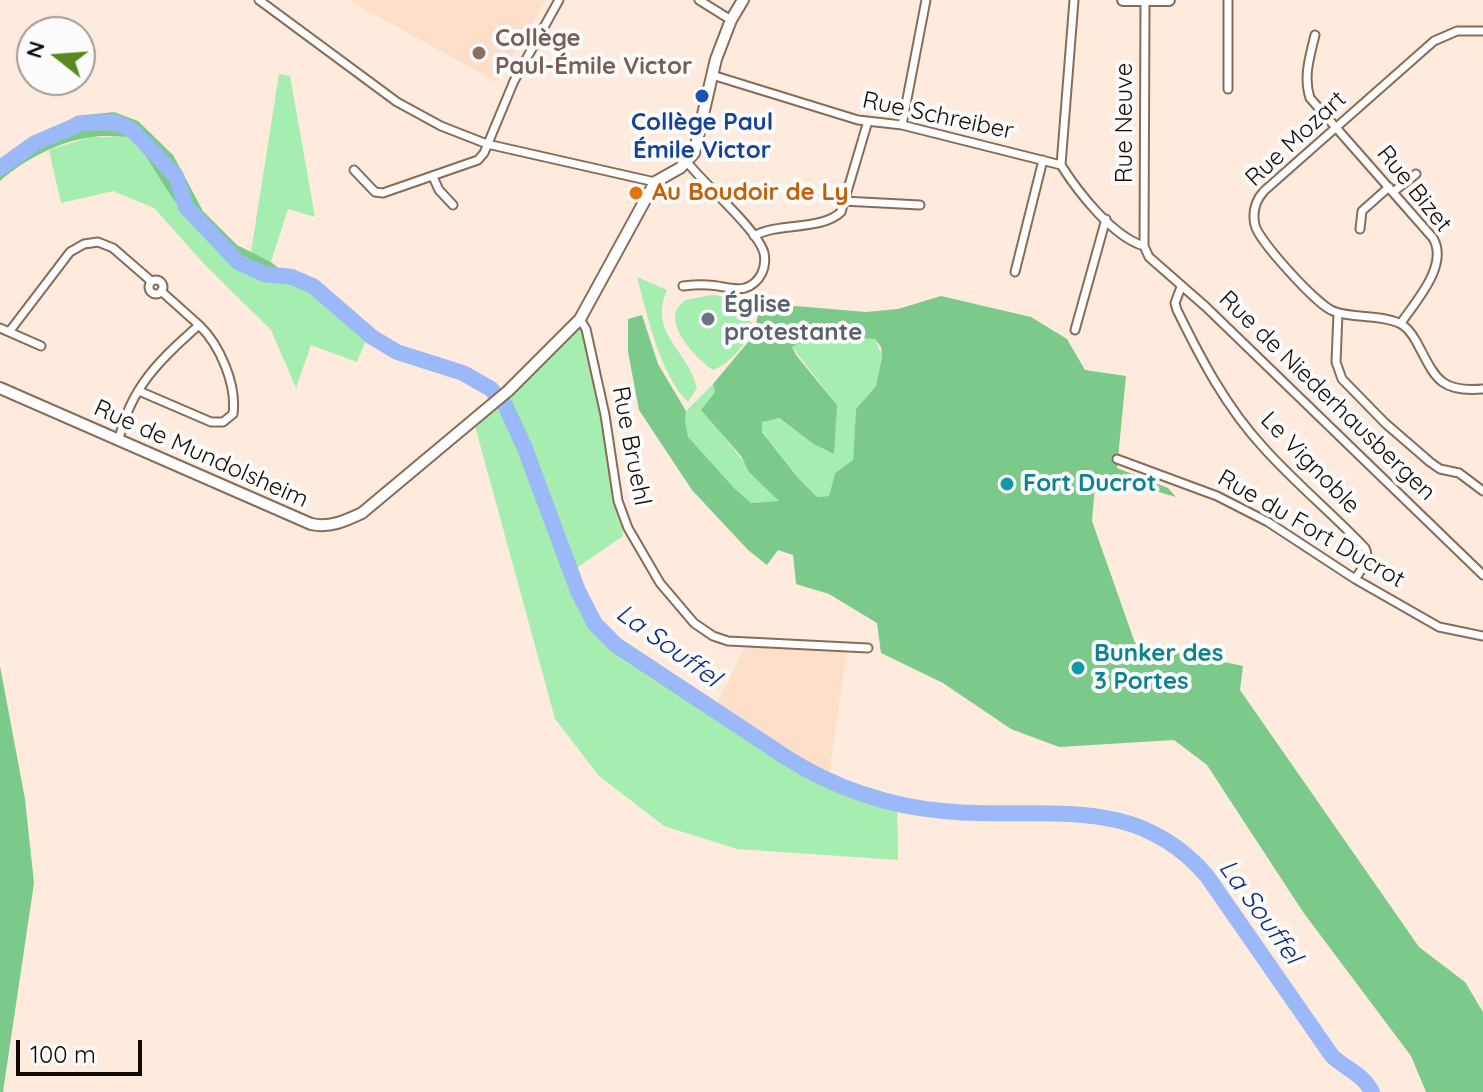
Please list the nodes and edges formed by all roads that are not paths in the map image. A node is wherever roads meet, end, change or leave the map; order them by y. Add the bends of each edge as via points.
1 (259, 0) edge
2 (559, 0) edge
3 (699, 0) edge
4 (743, 0) edge
5 (926, 0) edge
6 (1074, 0) edge
7 (1123, 0) edge
8 (1169, 0) edge
9 (1228, 0) edge
10 (1145, 2) edge
11 (731, 20) junction
12 (1483, 31) edge
13 (1315, 35) dead end
14 (712, 75) junction
15 (1228, 89) dead end
16 (868, 121) junction
17 (902, 125) junction
18 (1336, 127) junction
19 (487, 144) junction
20 (1043, 160) junction
21 (687, 162) junction
22 (1061, 165) junction
23 (354, 170) dead end
24 (1416, 174) dead end
25 (433, 177) junction
26 (655, 182) junction
27 (1391, 190) junction
28 (843, 201) junction
29 (453, 205) dead end
30 (920, 205) dead end
31 (1106, 219) junction
32 (1360, 229) dead end
33 (1145, 230) junction
34 (754, 236) junction
35 (1128, 238) junction
36 (1144, 246) junction
37 (1015, 272) dead end
38 (683, 286) dead end
39 (1181, 287) junction
40 (1338, 313) junction
41 (580, 319) junction
42 (1401, 323) junction
43 (199, 325) junction
44 (0, 328) edge
45 (1075, 330) dead end
46 (9, 332) junction
47 (41, 346) dead end
48 (0, 388) edge
49 (1483, 389) edge
50 (139, 391) junction
51 (119, 439) junction
52 (1117, 459) dead end
53 (1483, 491) edge
54 (1483, 575) edge
55 (1355, 579) junction
56 (1483, 636) edge
57 (868, 648) dead end

1 - 19 street via 397,102
2 - 19 street via 514,81
3 - 11 street
4 - 11 street
5 - 17 street
6 - 22 street
7 - 10 street
8 - 10 street
9 - 15 street
10 - 33 street, Rue Neuve
11 - 14 street
12 - 18 street, Rue Mozart via 1442,36
13 - 18 street, Rue Bizet via 1308,93
14 - 16 street, Rue Schreiber
14 - 21 street via 699,141
16 - 17 street, Rue Schreiber
16 - 28 street
17 - 20 street, Rue Schreiber
18 - 27 street, Rue Bizet
18 - 40 street, Rue Mozart via 1264,191 1254,220 1261,238 1314,299
19 - 25 street via 478,160
19 - 26 street
20 - 22 street, Rue Schreiber
20 - 37 street
21 - 26 street
21 - 34 street
22 - 31 street
23 - 25 street via 375,192 383,193
24 - 27 street
25 - 29 street
26 - 41 street, Rue de Mundolsheim
27 - 32 street via 1362,211
27 - 42 street, Rue Bizet via 1439,252
28 - 30 street
28 - 34 street via 836,217 765,229
31 - 35 street
31 - 45 street
33 - 35 street
33 - 36 street, Rue Neuve
34 - 38 street via 765,269 750,287
35 - 36 street
36 - 39 street, Rue de Niederhausbergen
39 - 54 street, Rue de Niederhausbergen
39 - 55 street, Le Vignoble via 1177,310 1231,406 1261,446 1365,548 1366,561
40 - 42 street
40 - 53 street via 1336,362 1342,379 1430,462 1459,473
41 - 51 street, Rue de Mundolsheim via 494,404 368,509 343,522 311,524
41 - 57 street, Rue Bruehl via 628,528 660,583 694,623 728,641
42 - 49 street via 1439,381 1454,389
43 - 46 street via 161,291 150,291 151,281 113,248 98,242 70,252
43 - 50 street via 155,365
43 - 50 street via 219,348 235,402 233,414 223,422 211,422
44 - 46 street
46 - 47 street
48 - 51 street, Rue de Mundolsheim
50 - 51 street
52 - 55 street, Rue du Fort Ducrot via 1231,502
55 - 56 street, Rue du Fort Ducrot via 1439,627

